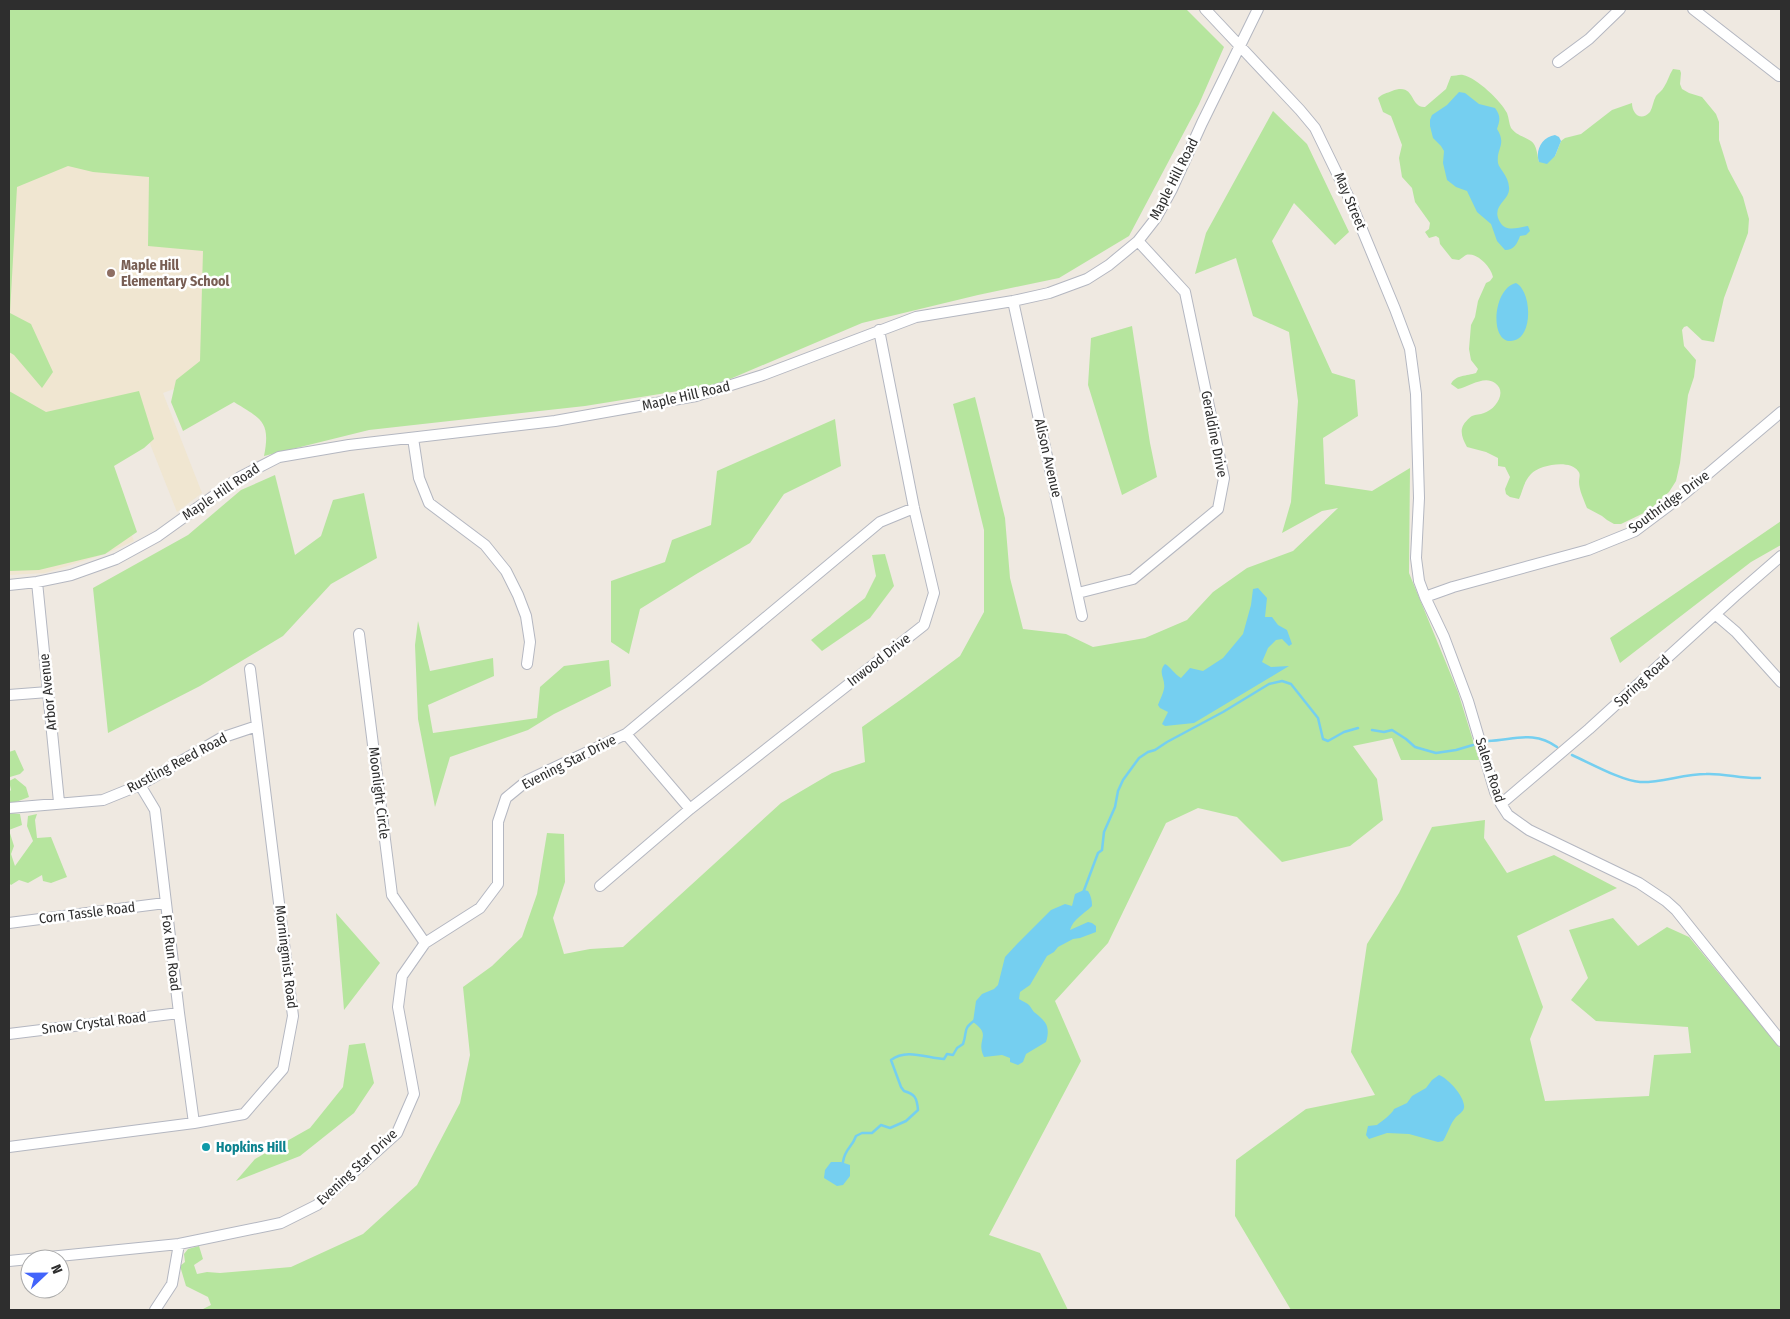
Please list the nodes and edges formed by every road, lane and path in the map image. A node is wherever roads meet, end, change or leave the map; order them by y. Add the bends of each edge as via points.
1 (1205, 9) edge
2 (1258, 9) edge
3 (1620, 9) edge
4 (1694, 9) edge
5 (1240, 47) junction
6 (1558, 62) dead end
7 (1778, 76) dead end
8 (1138, 242) junction
9 (1013, 301) junction
10 (879, 330) junction
11 (1781, 412) edge
12 (1417, 432) joint
13 (413, 438) junction
14 (914, 508) junction
15 (1781, 556) edge
16 (37, 582) junction
17 (9, 585) edge
18 (1078, 593) junction
19 (1425, 597) junction
20 (1715, 614) junction
21 (1082, 616) dead end
22 (359, 634) dead end
23 (527, 664) dead end
24 (250, 669) dead end
25 (1781, 682) edge
26 (48, 692) junction
27 (9, 695) edge
28 (257, 726) junction
29 (626, 734) junction
30 (140, 785) junction
31 (59, 802) junction
32 (1500, 804) junction
33 (9, 808) edge
34 (690, 809) junction
35 (600, 886) dead end
36 (165, 903) junction
37 (9, 923) edge
38 (425, 943) junction
39 (179, 1013) junction
40 (9, 1034) edge
41 (1781, 1042) edge
42 (194, 1123) junction
43 (9, 1147) edge
44 (179, 1244) junction
45 (9, 1261) edge
46 (155, 1310) edge

1 - 5 street, May Street
2 - 5 street, Maple Hill Road
3 - 6 street via 1589,39
4 - 7 street
5 - 8 street, Maple Hill Road via 1172,189
5 - 12 street, May Street via 1310,120 1330,157 1410,349
8 - 9 street, Maple Hill Road via 1087,279 1049,293
8 - 18 street, Geraldine Drive via 1184,292 1224,478 1218,508 1133,579
9 - 10 street, Maple Hill Road via 916,317
9 - 18 street, Alison Avenue
10 - 13 street, Maple Hill Road via 763,375 696,396 555,421
10 - 14 street, Inwood Drive
11 - 19 street, Southridge Drive via 1684,495 1635,531 1588,550
12 - 19 street, Salem Road via 1419,498 1416,558
13 - 16 street, Maple Hill Road via 280,457 240,477 136,549 71,575
13 - 23 street via 419,478 429,503 485,545 506,571 526,616 530,642
14 - 29 street, Evening Star Drive via 880,522
14 - 34 street, Inwood Drive via 934,593 924,625
15 - 20 street, Spring Road
16 - 17 street, Maple Hill Road
16 - 26 street, Arbor Avenue
18 - 21 street, Alison Avenue
19 - 32 street, Salem Road via 1468,702
20 - 25 street via 1736,632
20 - 32 street, Spring Road via 1589,729
22 - 38 street, Moonlight Circle via 392,895
24 - 28 street, Morningmist Road
26 - 27 street
26 - 31 street, Arbor Avenue
28 - 30 street, Rustling Reed Road via 221,738
28 - 42 street, Morningmist Road via 293,1016 283,1069 244,1114
29 - 34 street
29 - 38 street, Evening Star Drive via 528,780 506,798 498,822 498,884 480,908
30 - 31 street, Rustling Reed Road via 103,800
30 - 36 street, Fox Run Road via 154,810
31 - 33 street, Rustling Reed Road
32 - 41 street, Salem Road via 1508,815 1529,830 1639,883 1666,901
34 - 35 street, Inwood Drive
36 - 37 street, Corn Tassle Road
36 - 39 street, Fox Run Road
38 - 44 street, Evening Star Drive via 402,976 398,1006 414,1094 397,1134 316,1205 281,1223
39 - 40 street, Snow Crystal Road
39 - 42 street, Fox Run Road
42 - 43 street, Morningmist Road
44 - 45 street, Evening Star Drive
44 - 46 street via 172,1284

